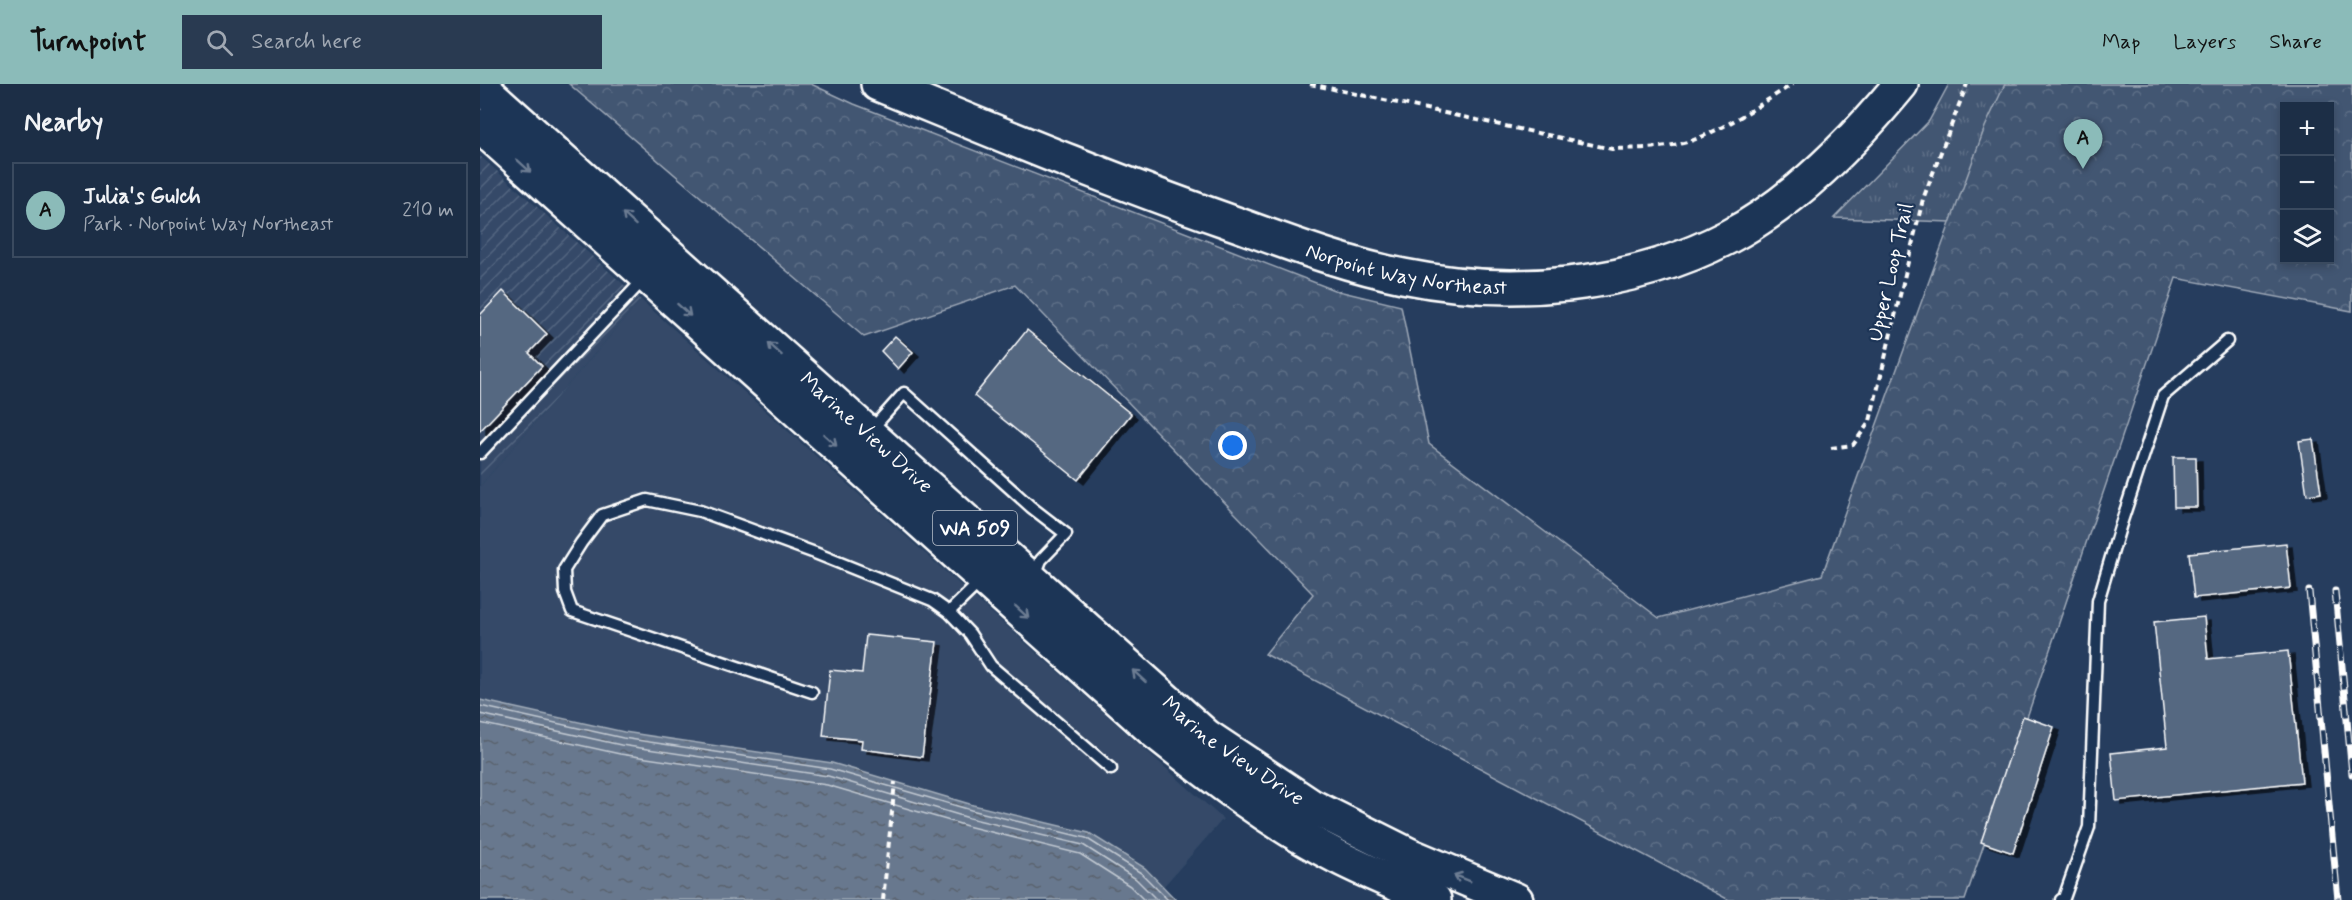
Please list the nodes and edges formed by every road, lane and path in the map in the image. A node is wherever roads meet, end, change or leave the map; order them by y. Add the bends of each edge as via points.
1 (878, 84) edge
2 (1310, 84) edge
3 (1793, 84) edge
4 (1901, 84) edge
5 (1966, 84) edge
6 (480, 86) edge
7 (480, 126) edge
8 (647, 276) junction
9 (2227, 342) dead end
10 (869, 432) junction
11 (1831, 448) dead end
12 (480, 453) edge
13 (983, 579) junction
14 (1033, 580) junction
15 (949, 612) junction
16 (812, 692) dead end
17 (1111, 769) dead end
18 (895, 782) dead end
19 (2064, 899) edge
20 (883, 900) edge
21 (1434, 900) edge
22 (1516, 900) edge

1 - 4 main road, Norpoint Way Northeast via 1147,193 1342,261 1404,277 1472,286 1539,287 1607,278 1662,263 1729,236 1782,201 1829,160
2 - 3 path via 1612,148 1660,147 1694,140
5 - 11 path, Upper Loop Trail via 1923,199 1870,421 1852,445
10 -> 6 main road, Marine View Drive / WA 509
7 -> 8 main road, Marine View Drive / WA 509
8 - 12 lane
8 -> 13 main road, Marine View Drive / WA 509
9 - 19 lane via 2163,396 2098,601 2089,827
10 - 14 main road, Marine View Drive / WA 509
10 - 14 lane via 903,393 1066,534 1041,560
13 - 15 lane
13 -> 21 main road, Marine View Drive / WA 509 via 1213,778 1337,856
22 -> 14 main road, Marine View Drive / WA 509 via 1408,855 1311,806 1206,736
15 - 16 lane via 932,600 815,553 700,511 647,500 602,515 564,570 565,592 572,611
15 - 17 lane via 970,634 991,666
18 - 20 path

